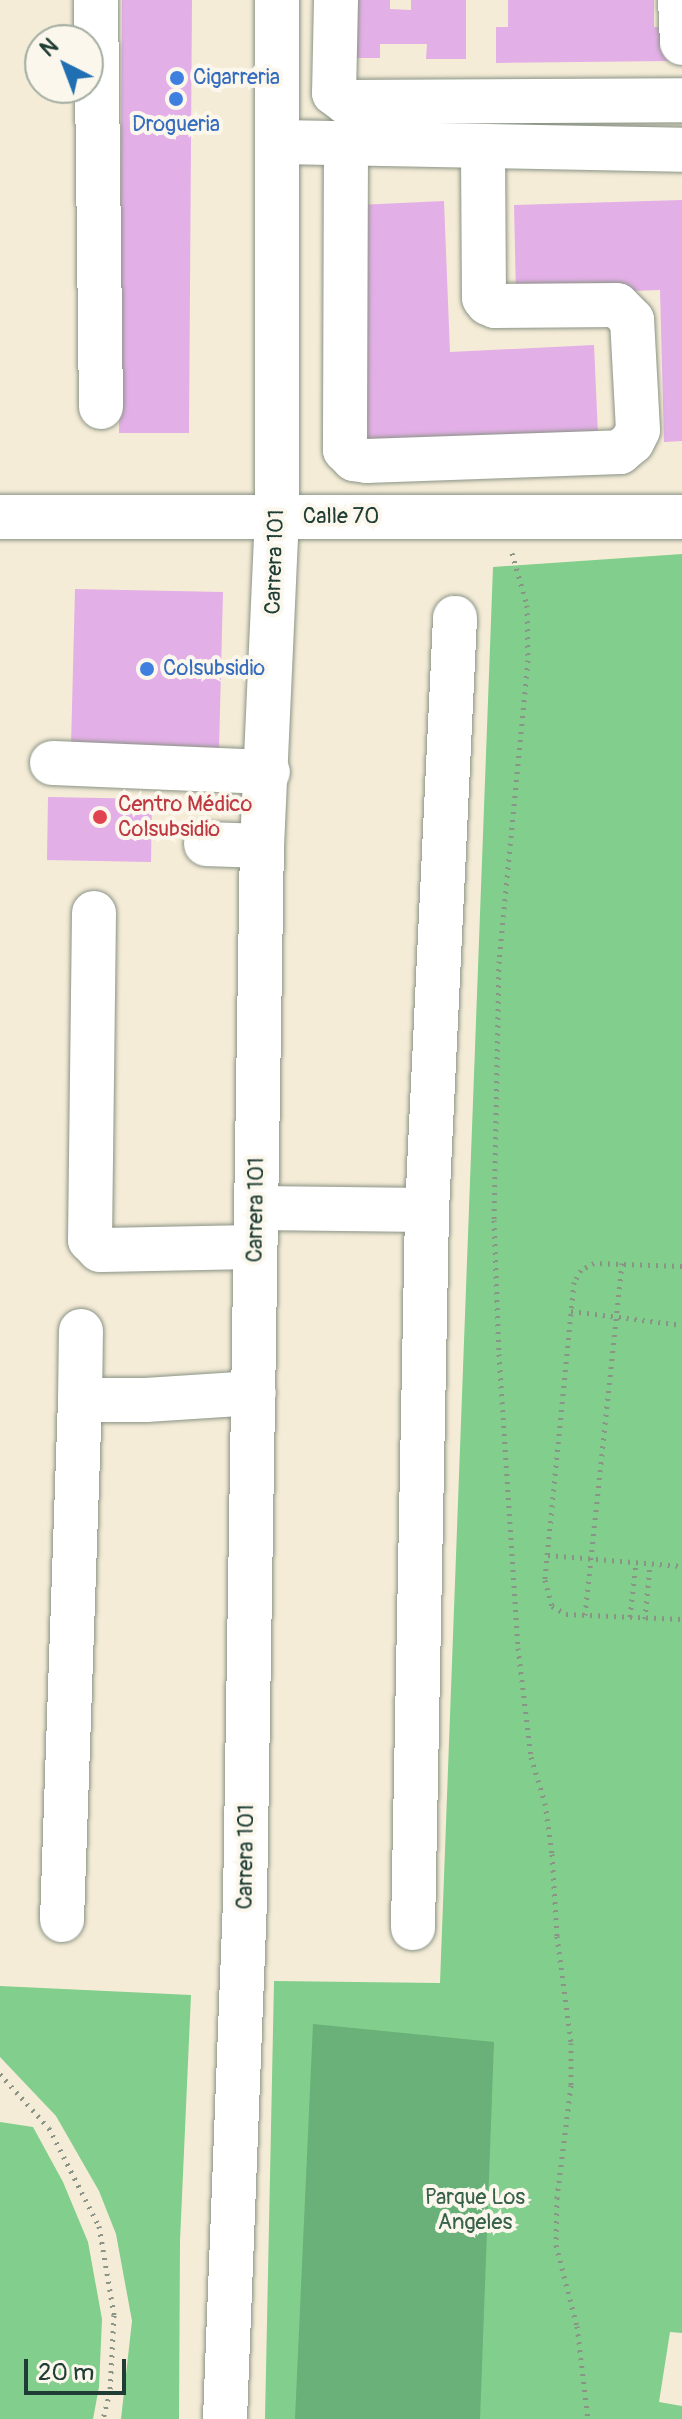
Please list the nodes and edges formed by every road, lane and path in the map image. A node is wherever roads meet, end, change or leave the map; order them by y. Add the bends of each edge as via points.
1 (96, 0) edge
2 (277, 0) edge
3 (336, 0) edge
4 (680, 0) edge
5 (682, 43) edge
6 (682, 100) edge
7 (280, 142) junction
8 (346, 146) junction
9 (483, 146) junction
10 (682, 150) edge
11 (101, 407) dead end
12 (0, 517) edge
13 (277, 517) junction
14 (505, 517) junction
15 (682, 517) edge
16 (455, 618) dead end
17 (52, 763) dead end
18 (268, 772) junction
19 (206, 844) dead end
20 (262, 846) junction
21 (94, 913) dead end
22 (427, 1210) junction
23 (256, 1228) junction
24 (622, 1263) junction
25 (682, 1266) edge
26 (571, 1311) junction
27 (617, 1317) junction
28 (682, 1325) edge
29 (81, 1331) dead end
30 (254, 1393) junction
31 (80, 1400) junction
32 (547, 1555) junction
33 (591, 1558) junction
34 (636, 1562) junction
35 (650, 1564) junction
36 (682, 1566) edge
37 (585, 1615) junction
38 (630, 1617) junction
39 (645, 1619) junction
40 (682, 1619) edge
41 (62, 1920) dead end
42 (413, 1928) dead end
43 (0, 2074) edge
44 (103, 2419) edge
45 (225, 2419) edge
46 (588, 2419) edge

1 - 11 street
2 - 7 street, Carrera 101
3 - 6 street via 334,93 346,102
4 - 5 street
7 - 8 street
7 - 13 street, Carrera 101
8 - 9 street
8 - 9 street via 345,450 366,461 620,452 638,430 632,320 617,305 488,303
9 - 10 street
12 - 13 street, Calle 70
13 - 14 street, Calle 70
13 - 18 street, Carrera 101
14 - 15 street, Calle 70
14 - 46 path via 527,605 528,660 499,961 494,1220 499,1354 518,1648 531,1757 552,1854 571,2043 556,2245 577,2326
16 - 22 street
17 - 18 street
18 - 20 street, Carrera 101
19 - 20 street
20 - 23 street, Carrera 101
21 - 23 street via 90,1240 100,1250
22 - 23 street via 362,1206
22 - 42 street
23 - 30 street, Carrera 101
24 - 25 path
24 - 26 path via 594,1263 581,1270
24 - 27 path
26 - 27 path
26 - 32 path
27 - 28 path
27 - 33 path
29 - 31 street
30 - 31 street
30 - 45 street, Carrera 101 via 245,1900
31 - 41 street
32 - 33 path
32 - 37 path via 545,1580 552,1606 566,1614
33 - 34 path
33 - 37 path
34 - 35 path
34 - 38 path
35 - 36 path
35 - 39 path
37 - 38 path
38 - 39 path
39 - 40 path
43 - 44 path via 49,2128 99,2226 114,2315 110,2391

